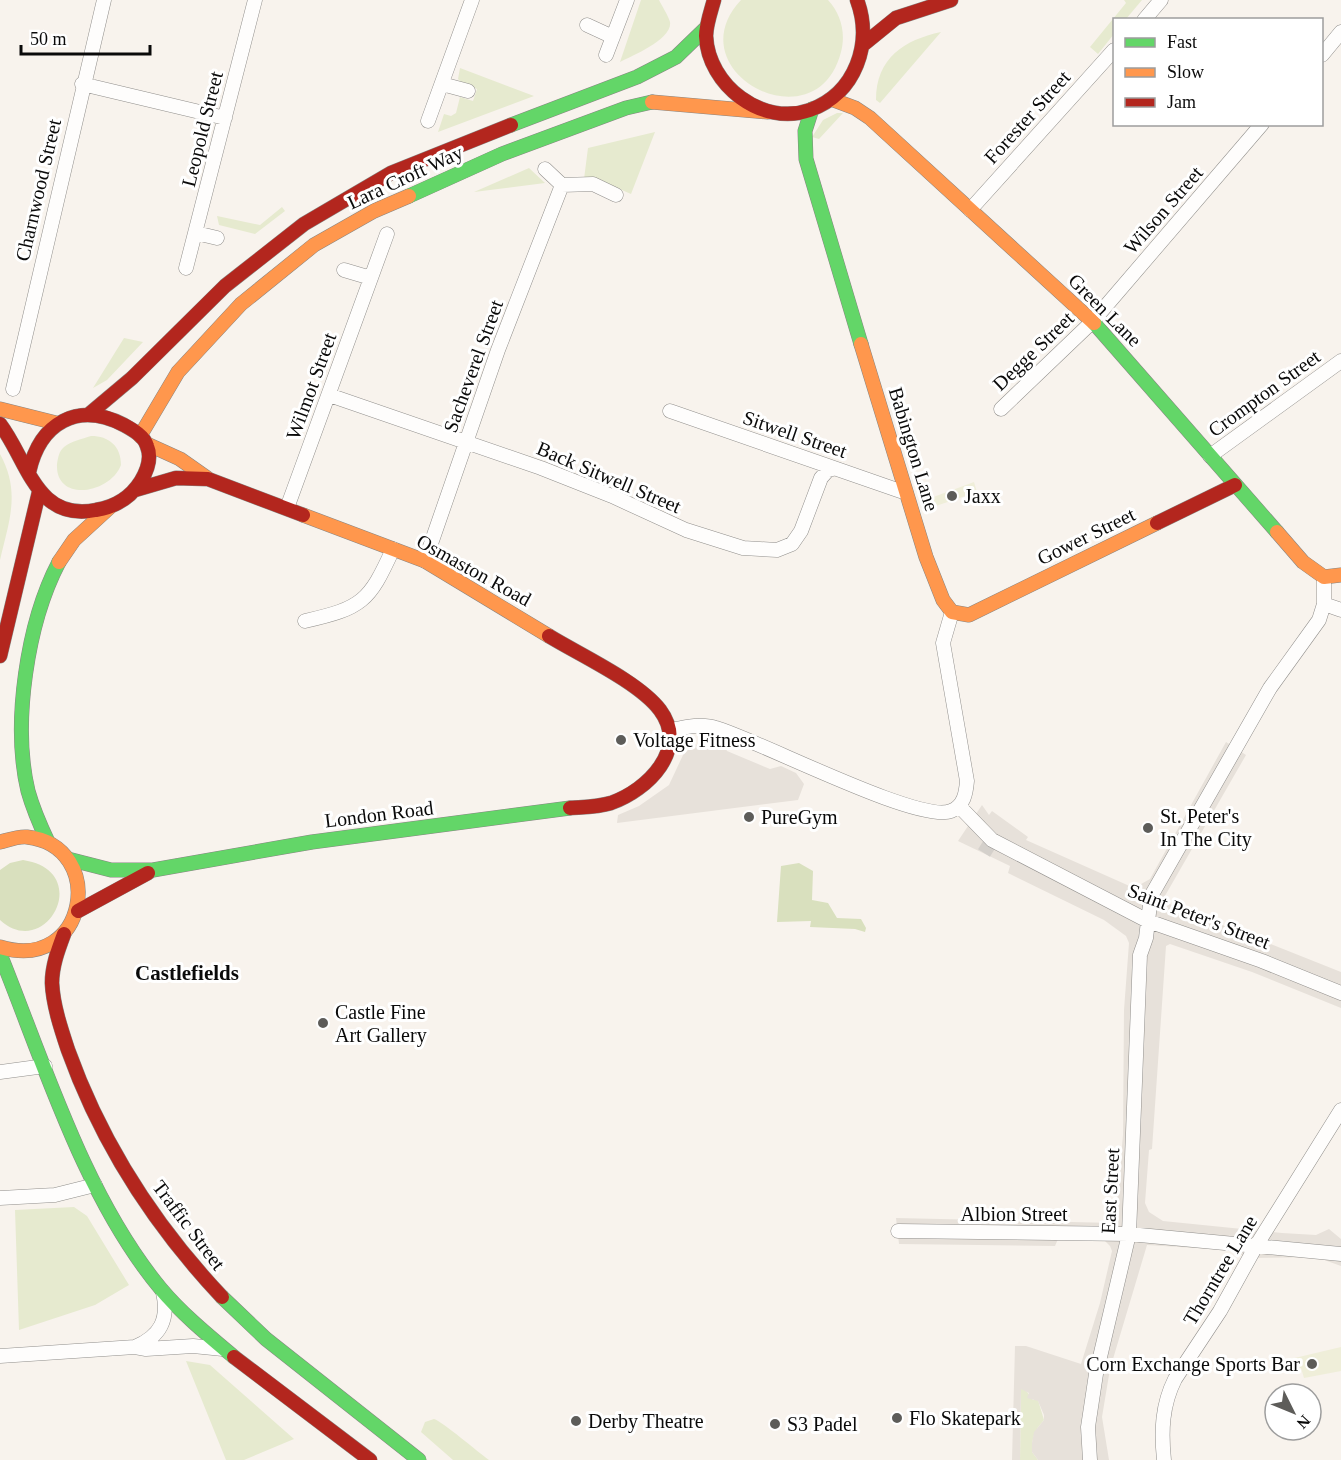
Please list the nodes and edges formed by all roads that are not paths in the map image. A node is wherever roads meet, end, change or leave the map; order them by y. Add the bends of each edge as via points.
1 (104, 0) edge
2 (255, 0) edge
3 (472, 0) edge
4 (627, 0) edge
5 (701, 0) edge
6 (714, 0) edge
7 (856, 0) edge
8 (951, 0) edge
9 (1161, 0) edge
10 (1147, 18) edge
11 (707, 21) junction
12 (587, 25) dead end
13 (1341, 32) edge
14 (614, 37) junction
15 (864, 44) junction
16 (1113, 51) edge
17 (1323, 54) edge
18 (606, 55) dead end
19 (82, 84) junction
20 (442, 84) junction
21 (468, 91) dead end
22 (831, 99) junction
23 (812, 109) junction
24 (768, 112) junction
25 (225, 118) junction
26 (428, 121) dead end
27 (1260, 126) edge
28 (545, 169) dead end
29 (562, 185) junction
30 (616, 195) dead end
31 (970, 210) junction
32 (196, 233) junction
33 (387, 234) dead end
34 (218, 238) dead end
35 (186, 268) dead end
36 (345, 270) dead end
37 (371, 278) junction
38 (1093, 321) junction
39 (1341, 361) edge
40 (13, 389) dead end
41 (329, 395) junction
42 (0, 409) edge
43 (1001, 409) dead end
44 (670, 411) dead end
45 (88, 415) junction
46 (56, 423) junction
47 (0, 424) edge
48 (144, 440) junction
49 (466, 441) junction
50 (1210, 456) junction
51 (832, 469) junction
52 (29, 472) junction
53 (208, 479) junction
54 (1235, 485) junction
55 (135, 490) junction
56 (39, 492) junction
57 (906, 493) junction
58 (112, 506) junction
59 (287, 508) junction
60 (393, 549) junction
61 (424, 561) junction
62 (1341, 575) edge
63 (1324, 577) junction
64 (1324, 604) junction
65 (1341, 610) edge
66 (952, 612) junction
67 (305, 621) dead end
68 (0, 656) edge
69 (671, 730) junction
70 (961, 803) junction
71 (0, 842) edge
72 (48, 842) junction
73 (68, 859) junction
74 (153, 870) junction
75 (78, 911) junction
76 (1148, 921) junction
77 (64, 933) junction
78 (0, 946) edge
79 (0, 954) edge
80 (1341, 993) edge
81 (45, 1066) junction
82 (0, 1072) edge
83 (1341, 1110) edge
84 (95, 1185) junction
85 (0, 1198) edge
86 (898, 1231) dead end
87 (1130, 1234) junction
88 (1256, 1246) junction
89 (1341, 1254) edge
90 (162, 1290) junction
91 (135, 1347) junction
92 (225, 1350) junction
93 (0, 1356) edge
94 (370, 1460) edge
95 (420, 1460) edge
96 (1090, 1460) edge
97 (1164, 1460) edge

1 - 19 street, Charnwood Street
2 - 25 street, Leopold Street
3 - 20 street
4 - 14 street
5 - 11 main road
6 - 11 main road
7 - 15 main road via 863,19
8 - 15 main road via 896,18
9 - 10 street
11 - 24 main road via 709,58 718,77 739,100
11 - 45 main road, Lara Croft Way via 676,57 637,77 414,162 314,218 252,261 178,330 117,395
12 - 14 street
13 - 17 street
14 - 18 street
15 - 22 main road via 856,71
16 - 31 street, Forester Street
19 - 25 street
19 - 40 street, Charnwood Street
20 - 21 street
20 - 26 street
22 - 23 main road
22 - 31 main road, Green Lane via 870,118
23 - 24 main road, Lara Croft Way
23 - 57 main road, Babington Lane via 803,145 808,168
24 - 48 main road, Lara Croft Way via 668,102 626,108 502,154 375,211 314,246 241,304 178,372
25 - 32 street, Leopold Street
27 - 38 street, Wilson Street
28 - 29 street
29 - 30 street via 593,184
29 - 49 street, Sacheverel Street
31 - 38 main road, Green Lane
32 - 34 street
32 - 35 street, Leopold Street
33 - 37 street, Wilmot Street
36 - 37 street
37 - 41 street, Wilmot Street
38 - 43 street, Degge Street
38 - 50 main road, Green Lane
39 - 50 street, Crompton Street
41 - 49 street, Back Sitwell Street
41 - 59 street, Wilmot Street
42 - 46 main road
44 - 51 street, Sitwell Street
45 - 46 main road
45 - 48 main road via 118,422
46 - 52 main road via 36,444
47 - 52 main road
48 - 53 main road, Osmaston Road
48 - 55 main road via 150,456
49 - 51 street, Back Sitwell Street via 587,486 686,530 722,543 763,551 786,547 797,539 821,478
49 - 61 street, Sacheverel Street
50 - 54 main road, Green Lane
51 - 57 street, Sitwell Street
52 - 56 main road
53 - 55 main road, Osmaston Road via 176,478
53 - 59 main road, Osmaston Road
54 - 63 main road, Green Lane via 1303,562
54 - 66 main road, Gower Street via 969,615
55 - 58 main road
56 - 58 main road via 54,504 75,511
56 - 68 main road
57 - 66 main road, Babington Lane via 934,581
58 - 72 main road via 82,532 60,560 46,589 28,661 22,711 25,775 36,820
59 - 60 main road, Osmaston Road
60 - 61 main road, Osmaston Road
60 - 67 street via 377,584 363,601 341,613
61 - 69 main road, Osmaston Road via 643,693 661,710
62 - 63 main road
63 - 64 street
64 - 65 street
64 - 76 street, East Street via 1319,620 1276,679 1151,896
66 - 70 street via 943,643 966,774
69 - 70 street via 714,727 916,808 943,813
69 - 74 main road, London Road via 669,753 656,774 638,790 610,803 312,842
70 - 76 street, Saint Peter's Street via 992,840
71 - 72 main road via 24,837
72 - 73 main road
73 - 74 main road, London Road via 111,870
73 - 75 main road via 79,883
74 - 75 main road, London Road
75 - 77 main road
76 - 80 street, Saint Peter's Street
76 - 87 street, East Street via 1140,955 1130,1049
77 - 78 main road via 49,945 31,951 12,951
77 - 95 main road, Traffic Street via 53,991 69,1046 103,1128 161,1224 200,1275 245,1320
79 - 81 main road
81 - 82 street
81 - 84 main road
83 - 88 street, Thorntree Lane
84 - 85 street via 55,1195
84 - 90 main road via 129,1246
86 - 87 street, Albion Street
87 - 88 street, Albion Street
87 - 96 street, East Street via 1096,1374 1088,1427
88 - 89 street, Albion Street
88 - 97 street, Thorntree Lane via 1169,1390 1162,1424
90 - 91 street via 162,1327 154,1337
90 - 92 main road
91 - 92 street
91 - 93 street
92 - 94 main road

